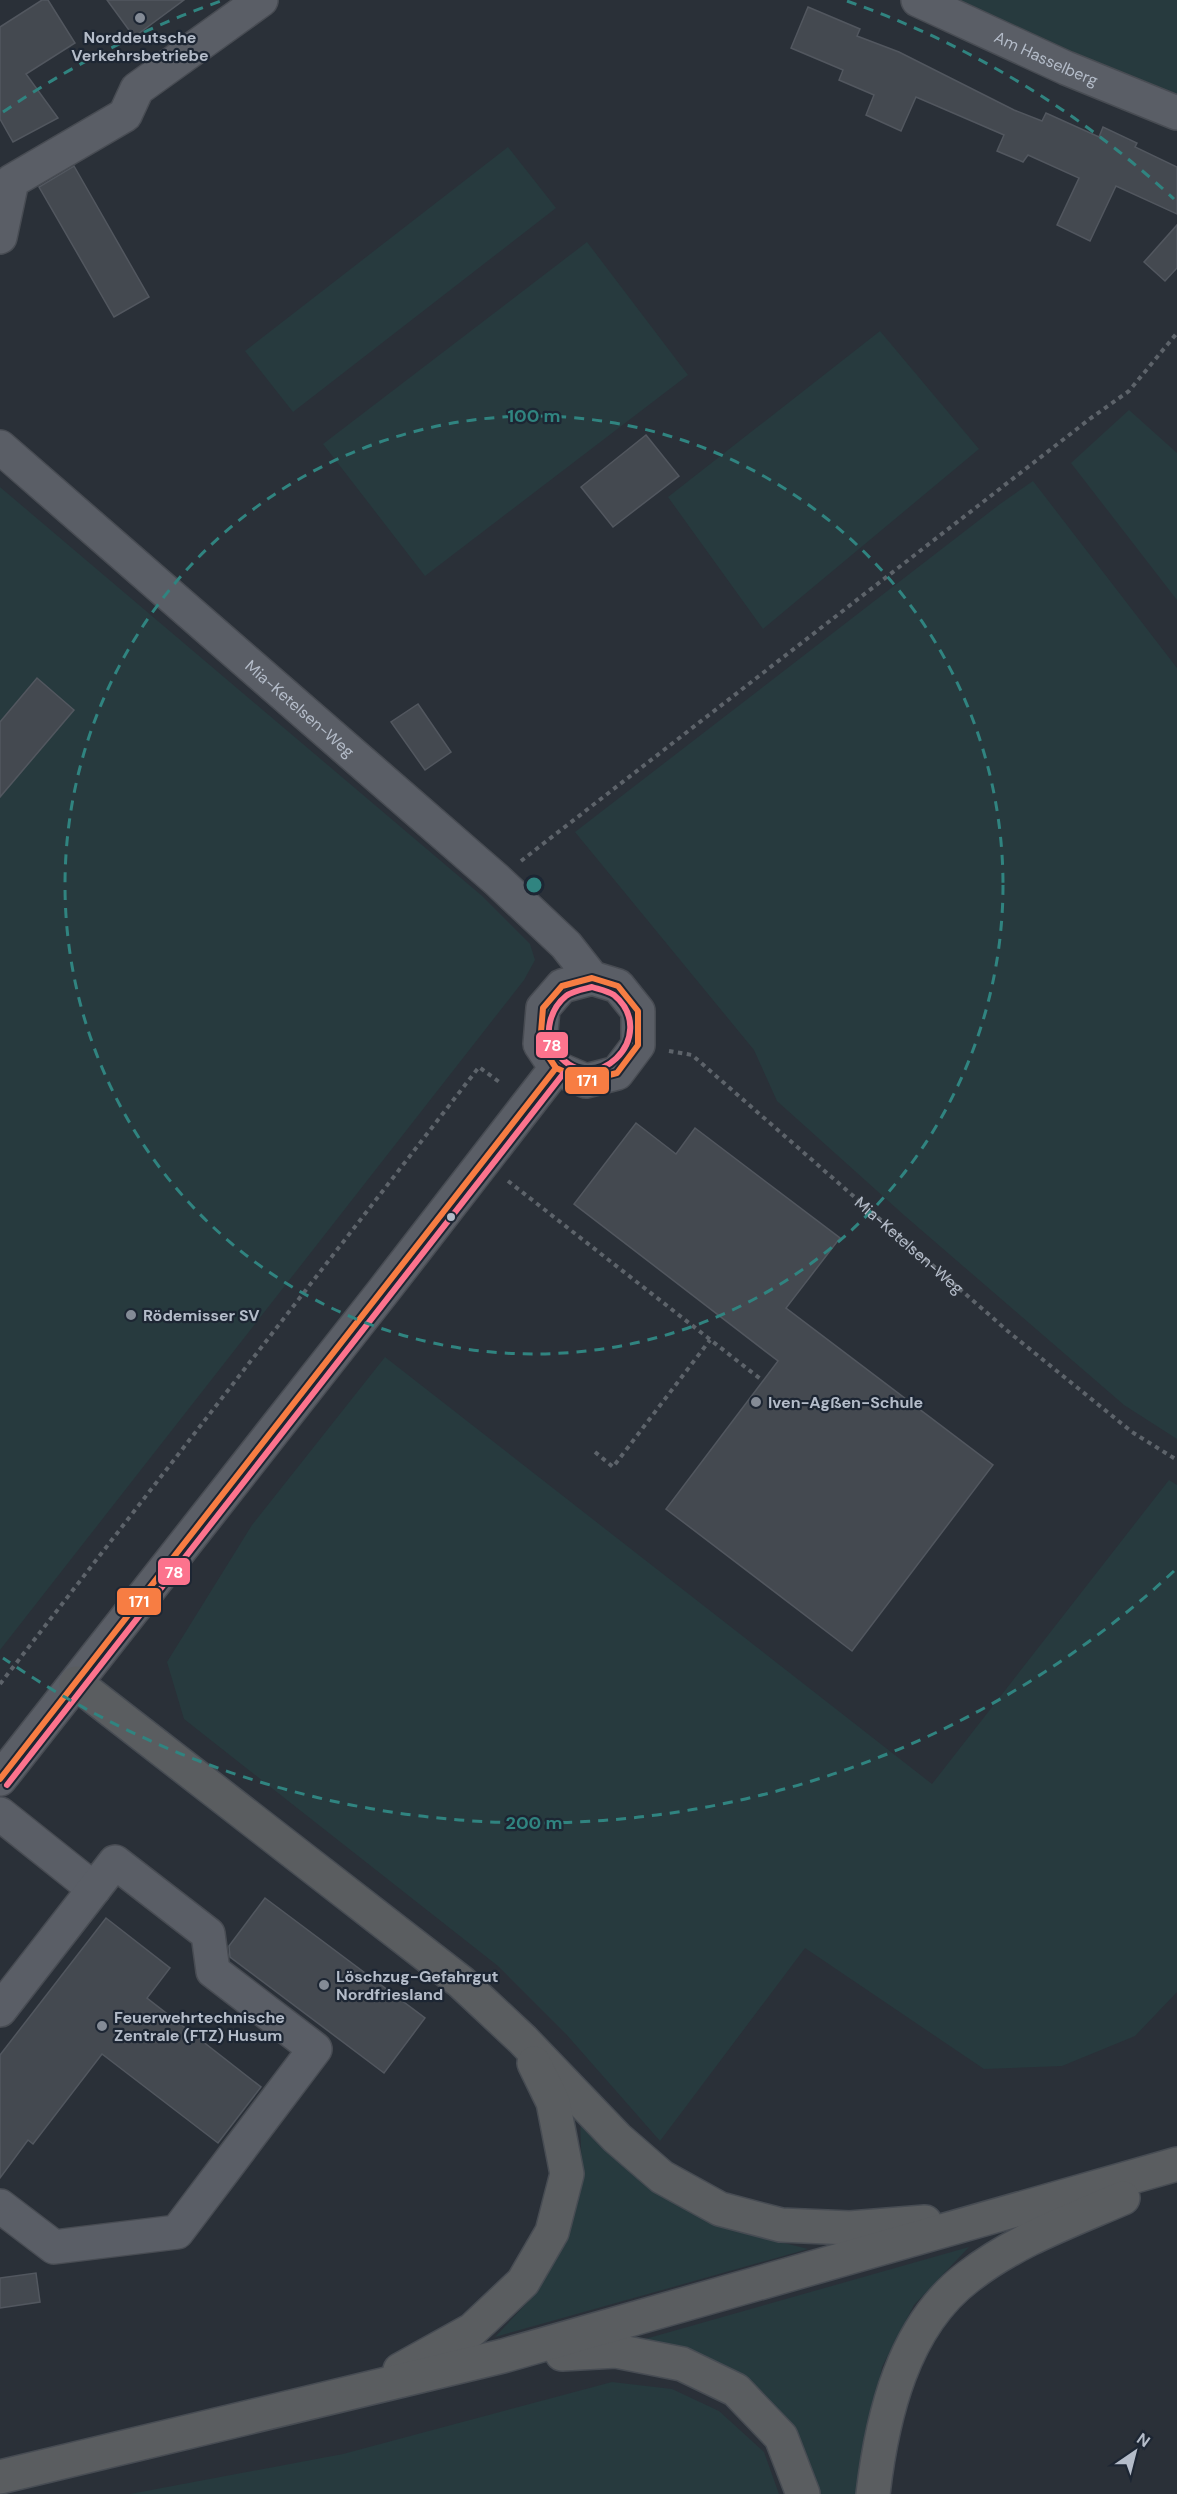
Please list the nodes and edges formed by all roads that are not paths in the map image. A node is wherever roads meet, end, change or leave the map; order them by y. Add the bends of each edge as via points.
1 (261, 0) edge
2 (918, 0) edge
3 (1177, 113) edge
4 (0, 237) edge
5 (0, 447) edge
6 (592, 978) junction
7 (556, 1068) junction
8 (76, 1683) junction
9 (0, 1779) edge
10 (0, 1814) edge
11 (94, 1889) junction
12 (0, 2010) edge
13 (523, 2040) junction
14 (1177, 2164) edge
15 (1177, 2175) edge
16 (0, 2206) edge
17 (1004, 2215) junction
18 (503, 2356) junction
19 (359, 2393) junction
20 (0, 2477) edge
21 (803, 2494) edge
22 (873, 2494) edge

1 - 4 street via 137,89 125,115 12,181
2 - 3 street, Am Hasselberg via 1066,68
5 - 6 street, Mia-Ketelsen-Weg via 497,880 566,945
6 - 7 street via 562,986 543,1008 540,1044
6 - 7 street via 618,986 638,1011 638,1045 617,1073 586,1081
7 - 8 street
8 - 9 street
8 - 13 highway via 461,1982
10 - 11 street
11 - 12 street
11 - 16 street via 115,1862 208,1934 213,1971 315,2049 177,2232 54,2247
13 - 17 highway via 617,2138 662,2177 720,2209 781,2225 850,2228
13 - 19 highway via 553,2102 567,2174 552,2232 523,2282 472,2330
14 - 17 highway
15 - 22 highway via 1021,2243 967,2277 930,2314 900,2371 878,2453
17 - 18 highway
18 - 19 highway
18 - 21 highway via 616,2351 682,2364 736,2390 781,2437
19 - 20 highway

